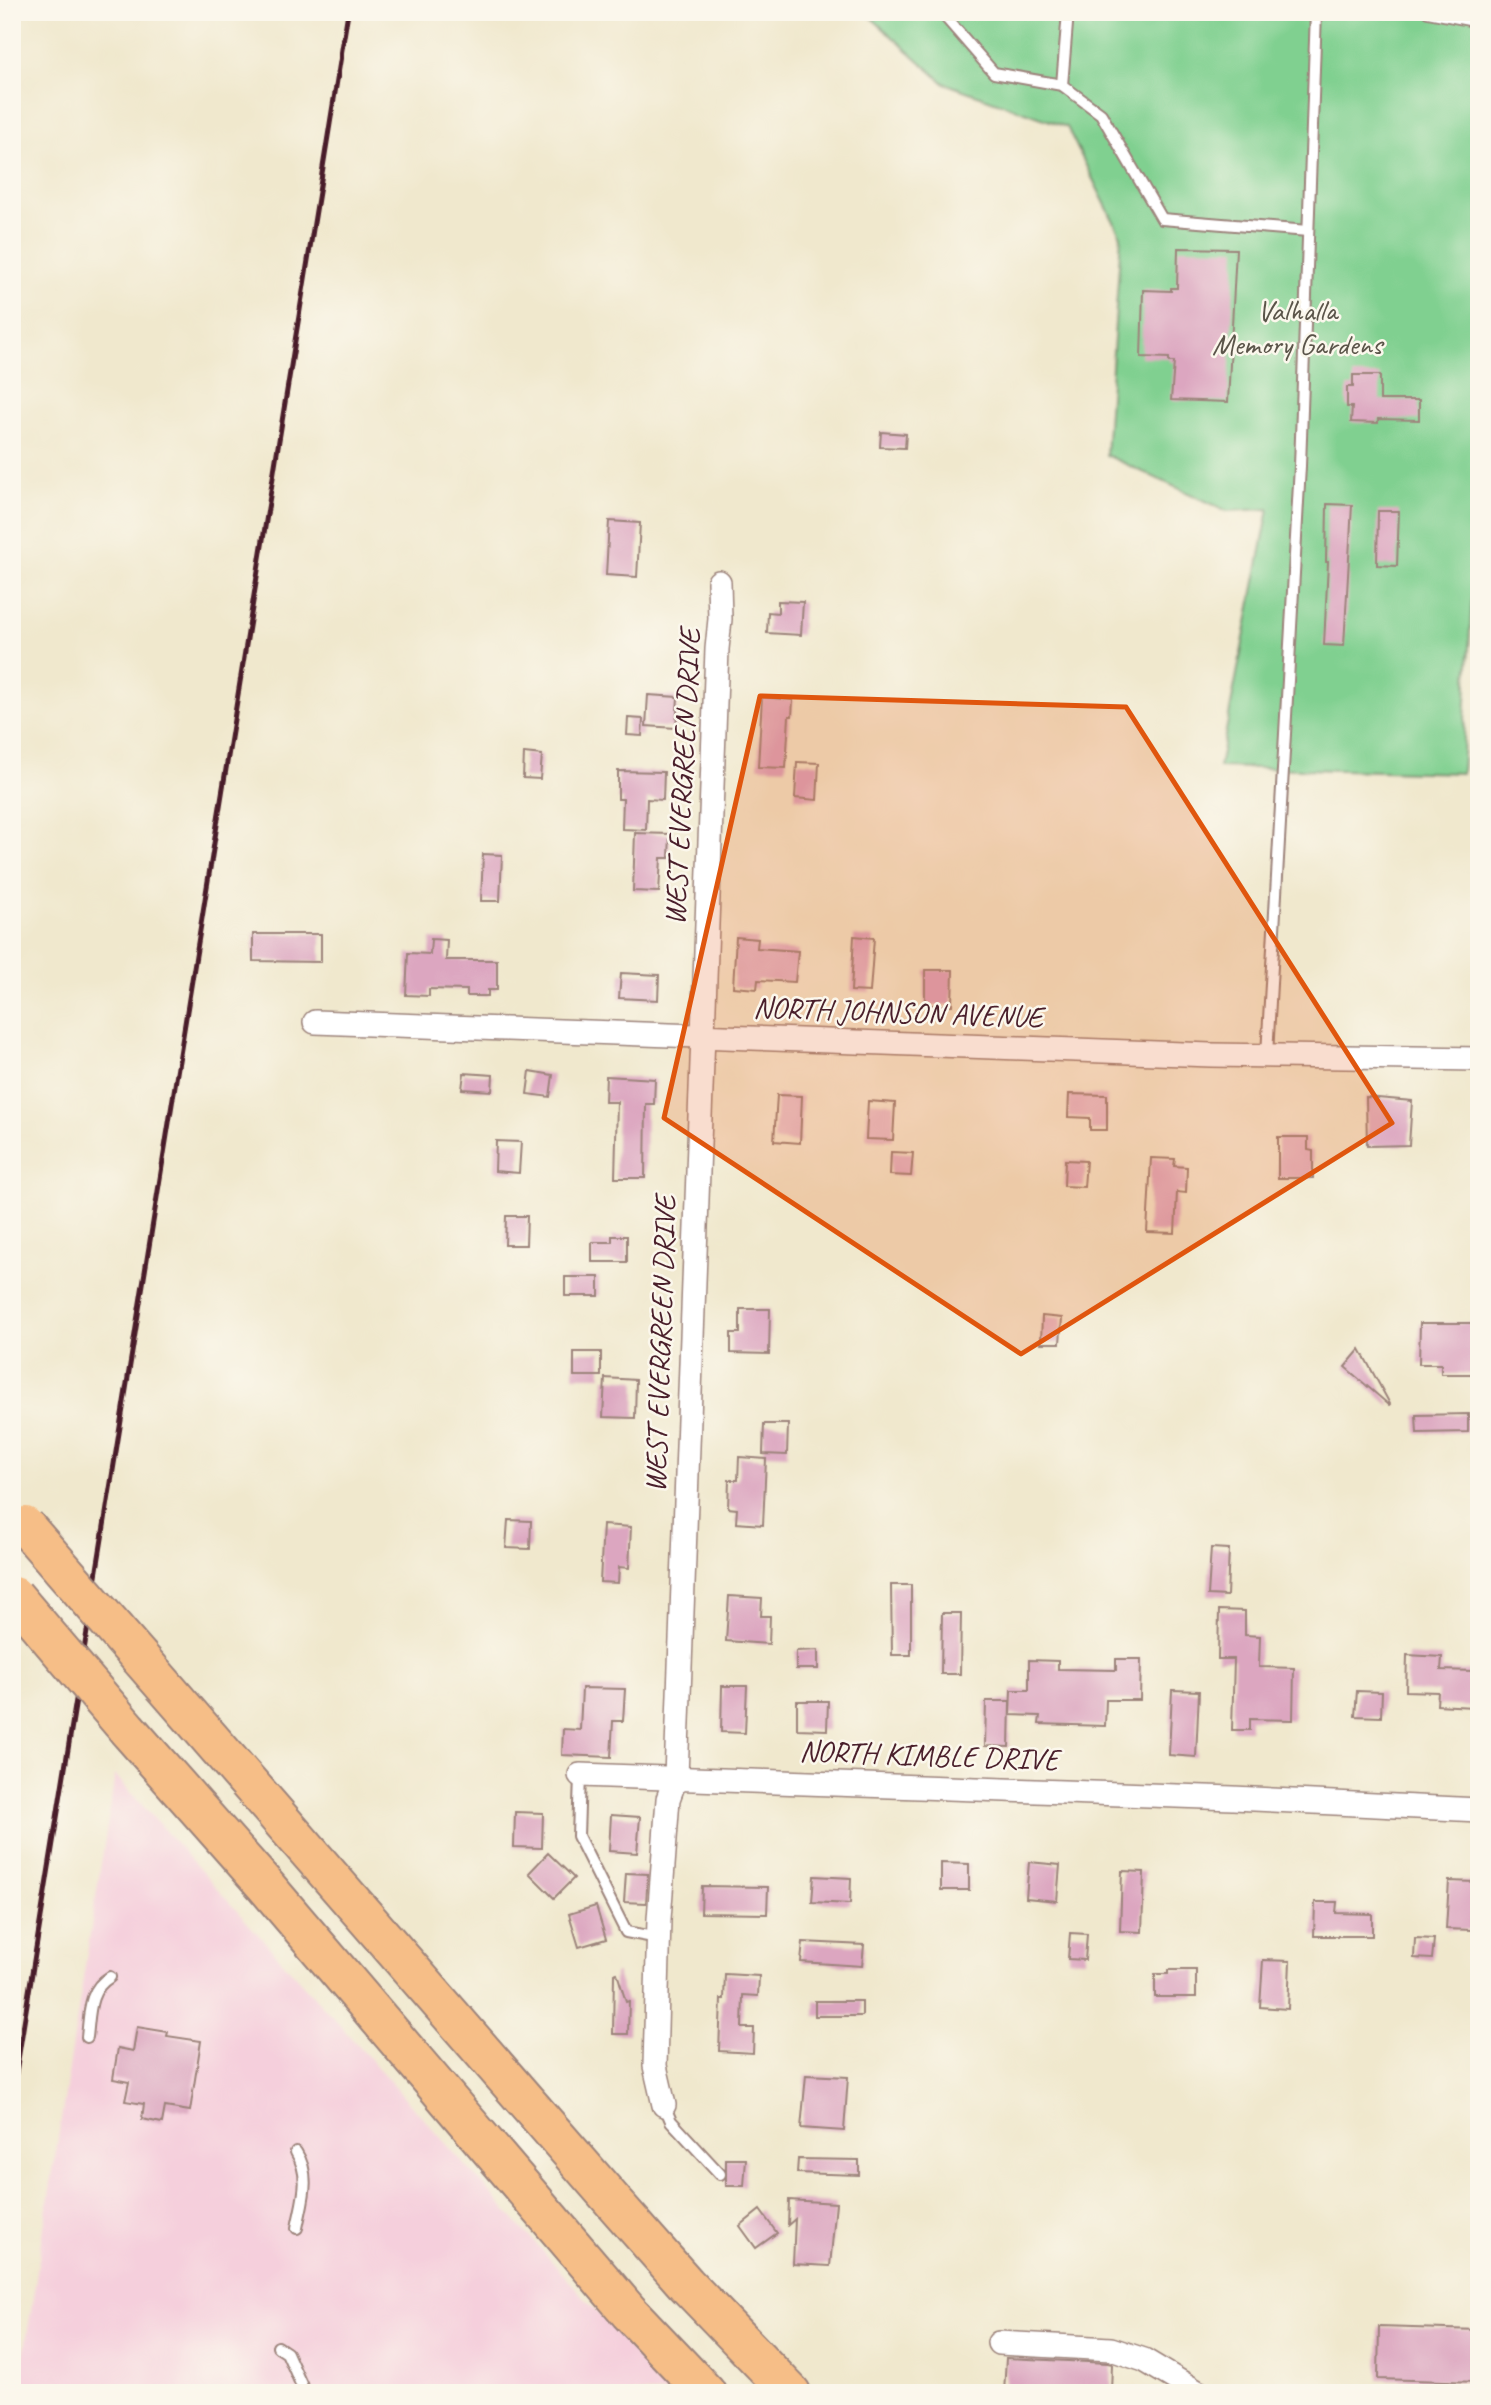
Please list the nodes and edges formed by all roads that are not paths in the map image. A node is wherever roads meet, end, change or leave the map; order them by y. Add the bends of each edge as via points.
1 (941, 12) edge
2 (1068, 12) edge
3 (1316, 12) edge
4 (1427, 12) edge
5 (1479, 22) edge
6 (1062, 85) junction
7 (1308, 231) junction
8 (719, 582) dead end
9 (315, 1022) dead end
10 (702, 1036) junction
11 (1267, 1055) junction
12 (1479, 1059) edge
13 (19, 1518) edge
14 (13, 1595) edge
15 (579, 1775) joint
16 (676, 1777) junction
17 (1479, 1810) edge
18 (659, 1938) junction
19 (110, 1977) dead end
20 (87, 2037) dead end
21 (664, 2105) joint
22 (296, 2152) dead end
23 (720, 2175) dead end
24 (298, 2228) dead end
25 (999, 2343) dead end
26 (278, 2347) dead end
27 (305, 2393) edge
28 (706, 2393) edge
29 (791, 2393) edge
30 (1199, 2393) edge

1 - 6 lane via 994,73
2 - 6 lane
3 - 7 lane
4 - 5 lane
6 - 7 lane via 1101,114 1162,219
7 - 11 lane via 1300,466
8 - 10 street, WEST EVERGREEN DRIVE
9 - 10 street, NORTH JOHNSON AVENUE
10 - 11 street, NORTH JOHNSON AVENUE
10 - 16 street, WEST EVERGREEN DRIVE
11 - 12 street, NORTH JOHNSON AVENUE
13 - 29 highway, bridge via 634,2226
14 - 28 highway, bridge via 629,2312
15 - 16 street, NORTH KIMBLE DRIVE
15 - 18 lane, NORTH KIMBLE DRIVE via 578,1836 626,1931
16 - 17 street, NORTH KIMBLE DRIVE
16 - 18 street, WEST EVERGREEN DRIVE via 668,1799
18 - 21 street, WEST EVERGREEN DRIVE via 655,2066
19 - 20 lane via 93,1995
21 - 23 lane via 671,2121
22 - 24 lane via 306,2177
25 - 30 street via 1111,2349 1144,2360
26 - 27 lane via 287,2353

